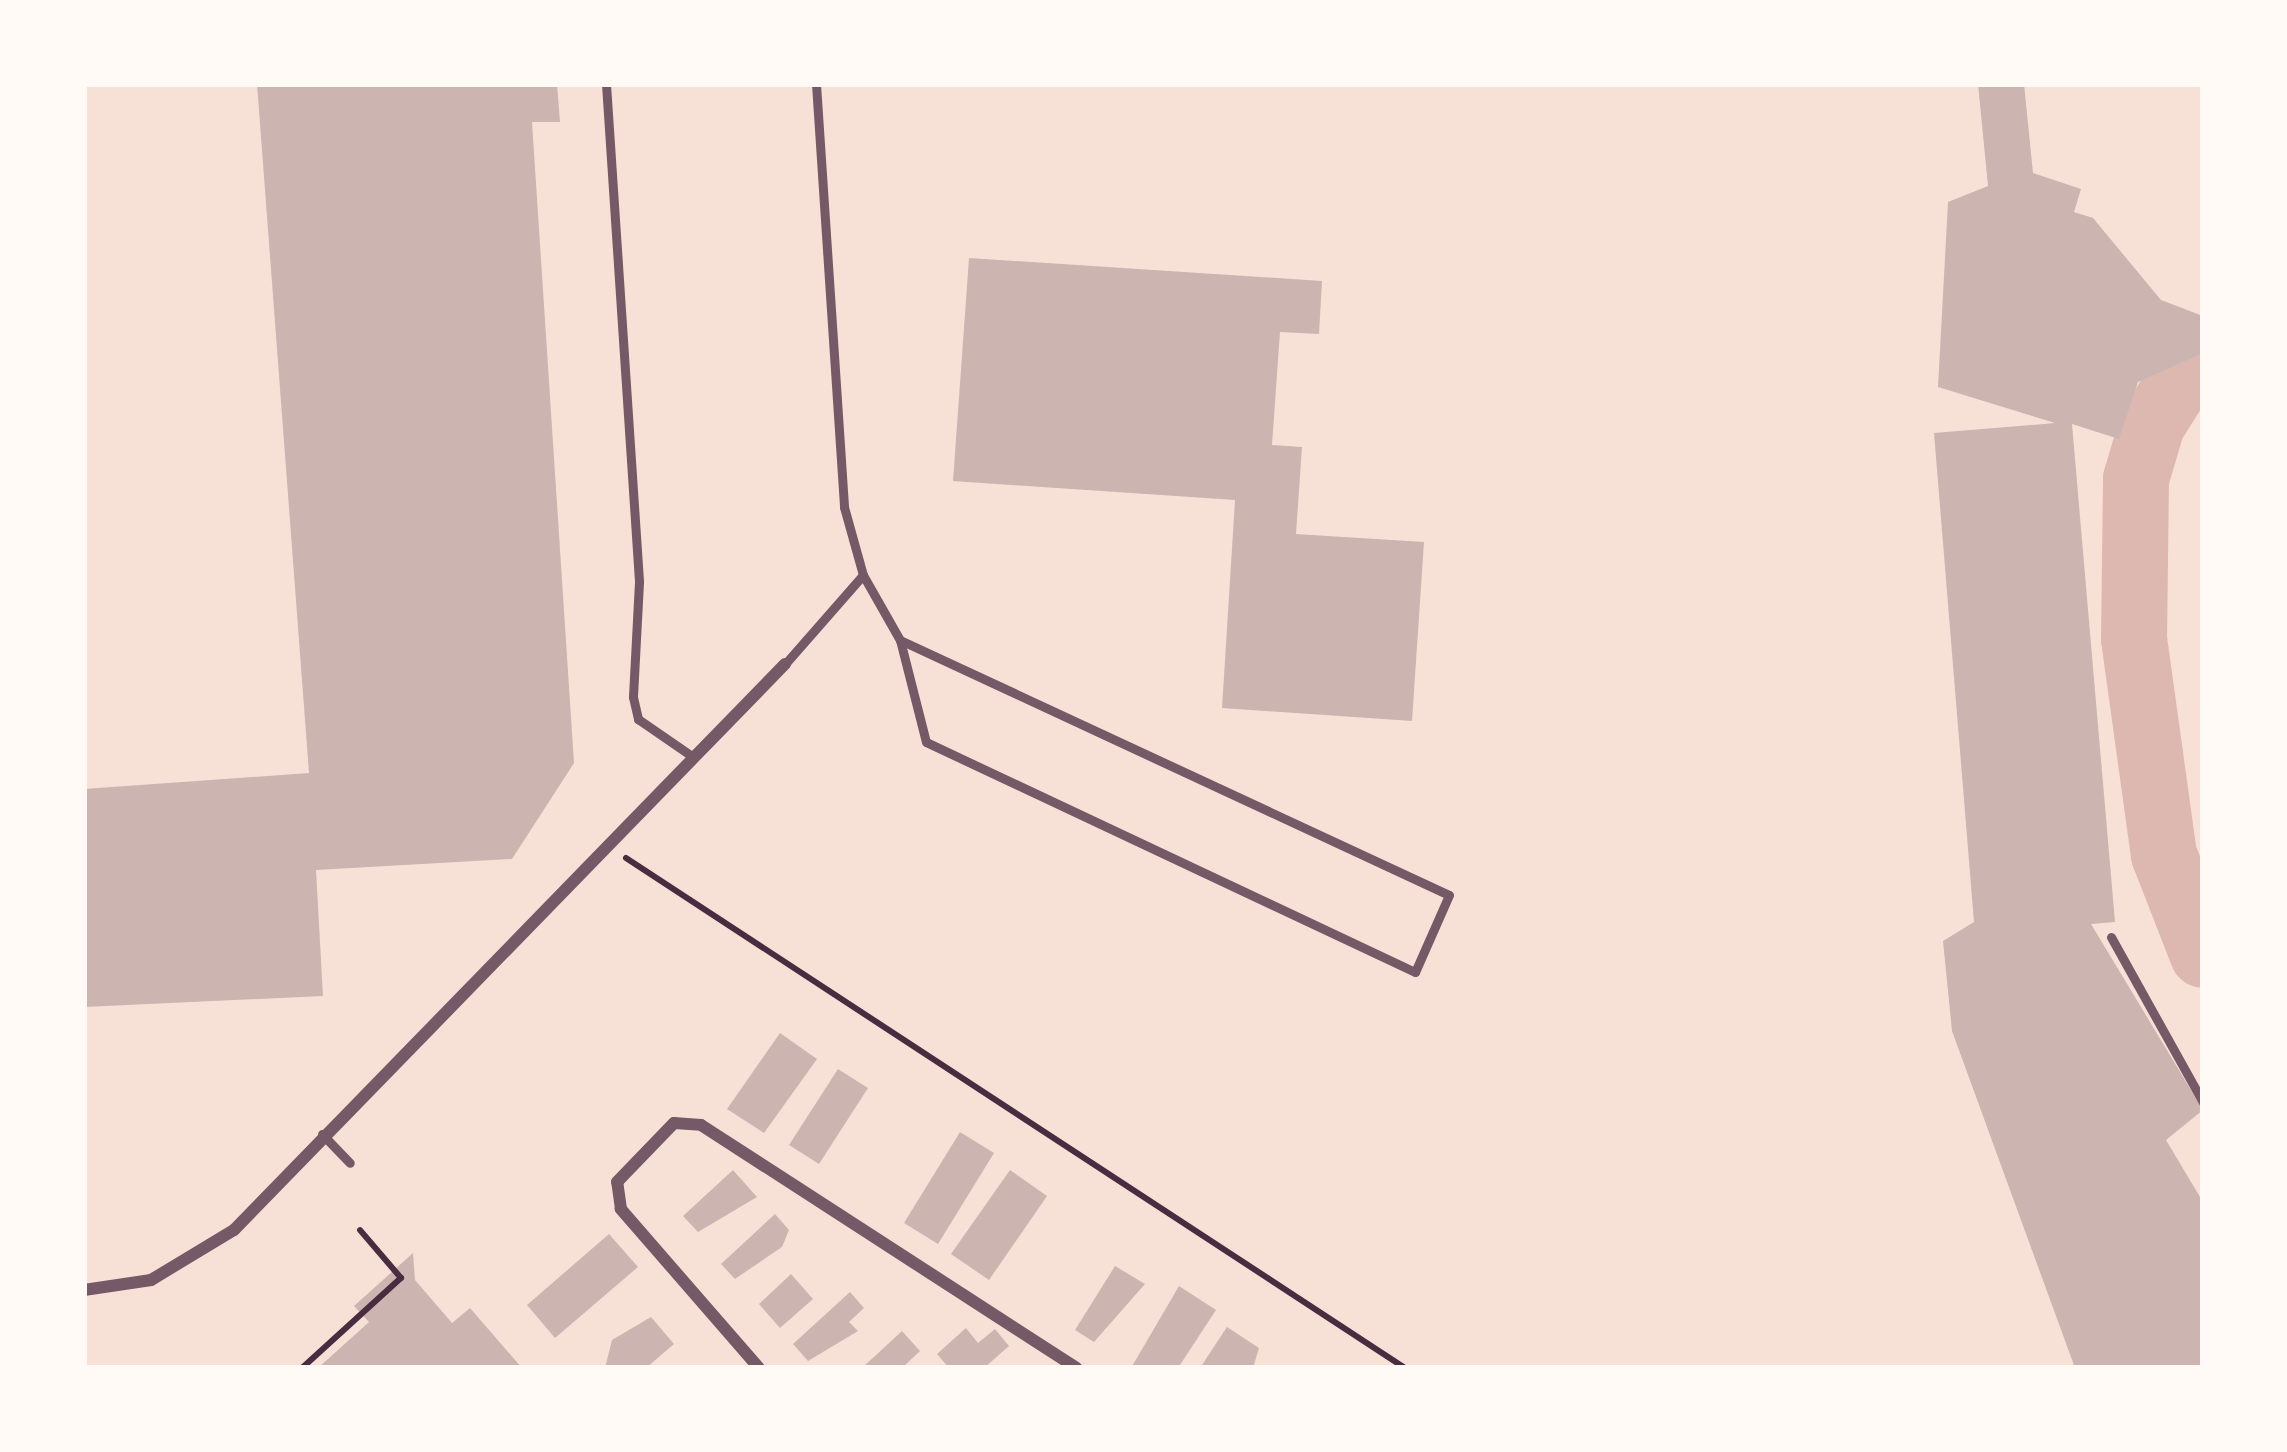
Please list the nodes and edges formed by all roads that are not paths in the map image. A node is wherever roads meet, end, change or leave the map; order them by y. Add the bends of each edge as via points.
1 (607, 84) edge
2 (819, 88) edge
3 (863, 575) junction
4 (900, 640) junction
5 (785, 664) joint
6 (693, 757) junction
7 (2111, 937) dead end
8 (2203, 1102) edge
9 (322, 1134) junction
10 (350, 1163) dead end
11 (84, 1290) edge
12 (759, 1368) edge
13 (1076, 1368) edge

1 - 6 lane via 639,582 633,698 638,719
2 - 3 lane via 844,507
3 - 4 lane
3 - 5 lane
4 - 4 lane via 1449,895 1415,972 926,742
5 - 6 street
6 - 9 street
7 - 8 lane
9 - 10 lane
9 - 11 street via 210,1250 152,1280
12 - 13 street via 621,1209 617,1182 674,1123 701,1124

